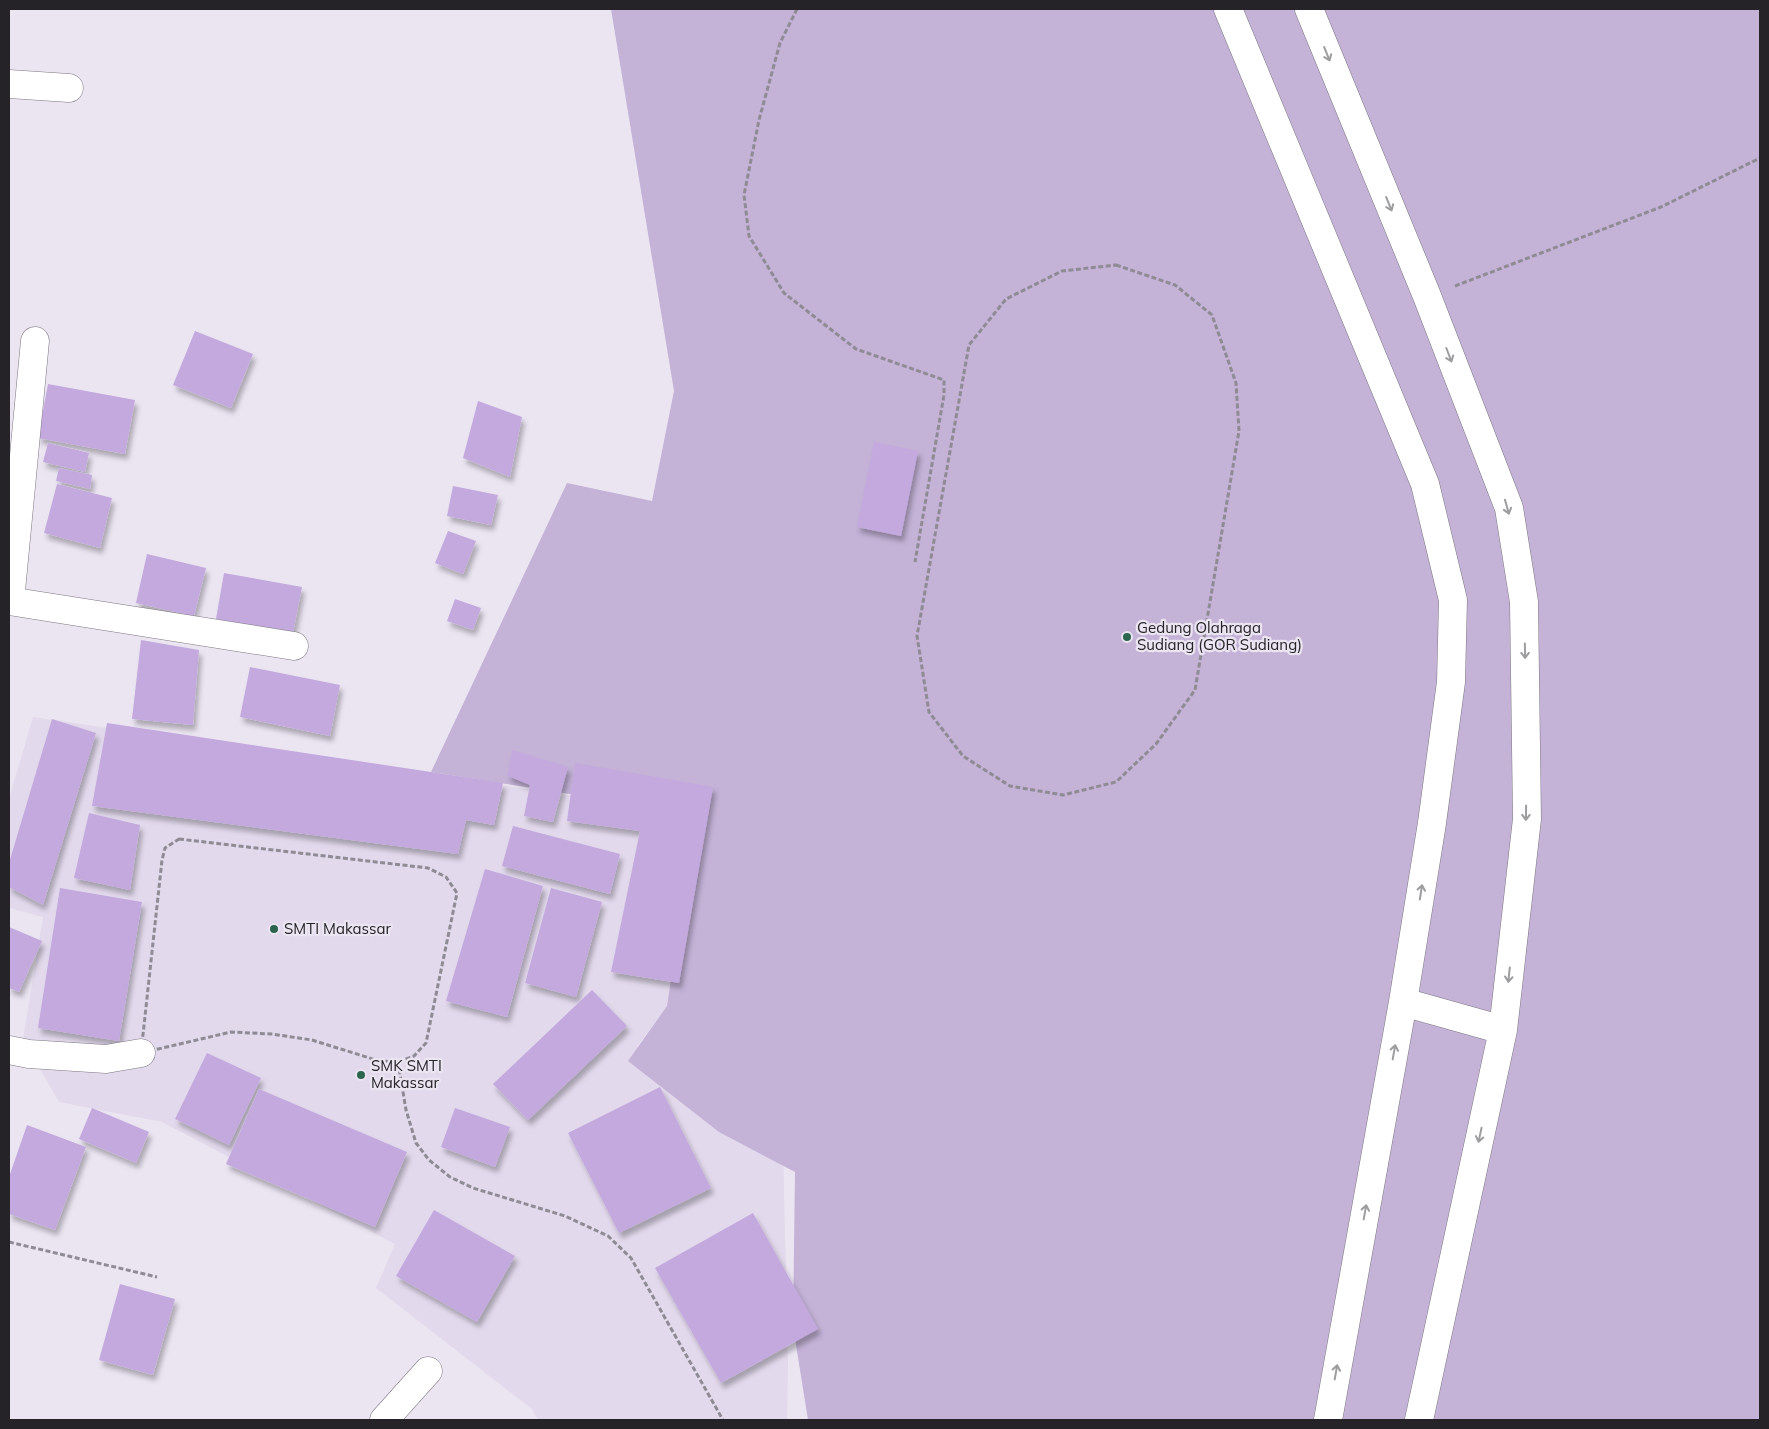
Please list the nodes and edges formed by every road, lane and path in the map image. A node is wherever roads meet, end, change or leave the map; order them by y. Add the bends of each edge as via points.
1 (796, 9) edge
2 (1228, 9) edge
3 (1309, 9) edge
4 (9, 84) edge
5 (69, 88) dead end
6 (1760, 158) edge
7 (1427, 296) junction
8 (35, 341) dead end
9 (915, 562) dead end
10 (10, 601) edge
11 (917, 636) joint
12 (294, 646) dead end
13 (1403, 1002) junction
14 (1503, 1030) junction
15 (9, 1050) edge
16 (141, 1053) junction
17 (398, 1062) junction
18 (9, 1242) edge
19 (157, 1277) dead end
20 (428, 1371) dead end
21 (384, 1420) edge
22 (723, 1420) edge
23 (1328, 1420) edge
24 (1419, 1420) edge

1 - 9 path via 780,43 759,120 744,195 749,236 784,293 856,349 944,380
13 -> 2 street via 1451,682 1453,600 1425,484
3 -> 7 street
4 - 5 street
6 - 7 path via 1661,207
7 -> 14 street via 1509,508 1524,602 1526,819
8 - 10 street
10 - 12 street
11 - 11 path via 969,345 1006,299 1062,271 1116,265 1175,285 1212,315 1236,383 1240,431 1195,690 1156,744 1116,782 1063,795 1010,786 963,756 929,712
13 - 14 street
23 -> 13 street
14 -> 24 street
15 - 16 street via 106,1059
16 - 17 path via 231,1032 312,1040 378,1061
16 - 17 path via 162,860 165,848 180,839 428,868 446,877 457,893 426,1043 414,1056
17 - 22 path via 406,1110 416,1143 429,1160 450,1177 473,1188 565,1216 608,1236 631,1258
18 - 19 path
20 - 21 street

